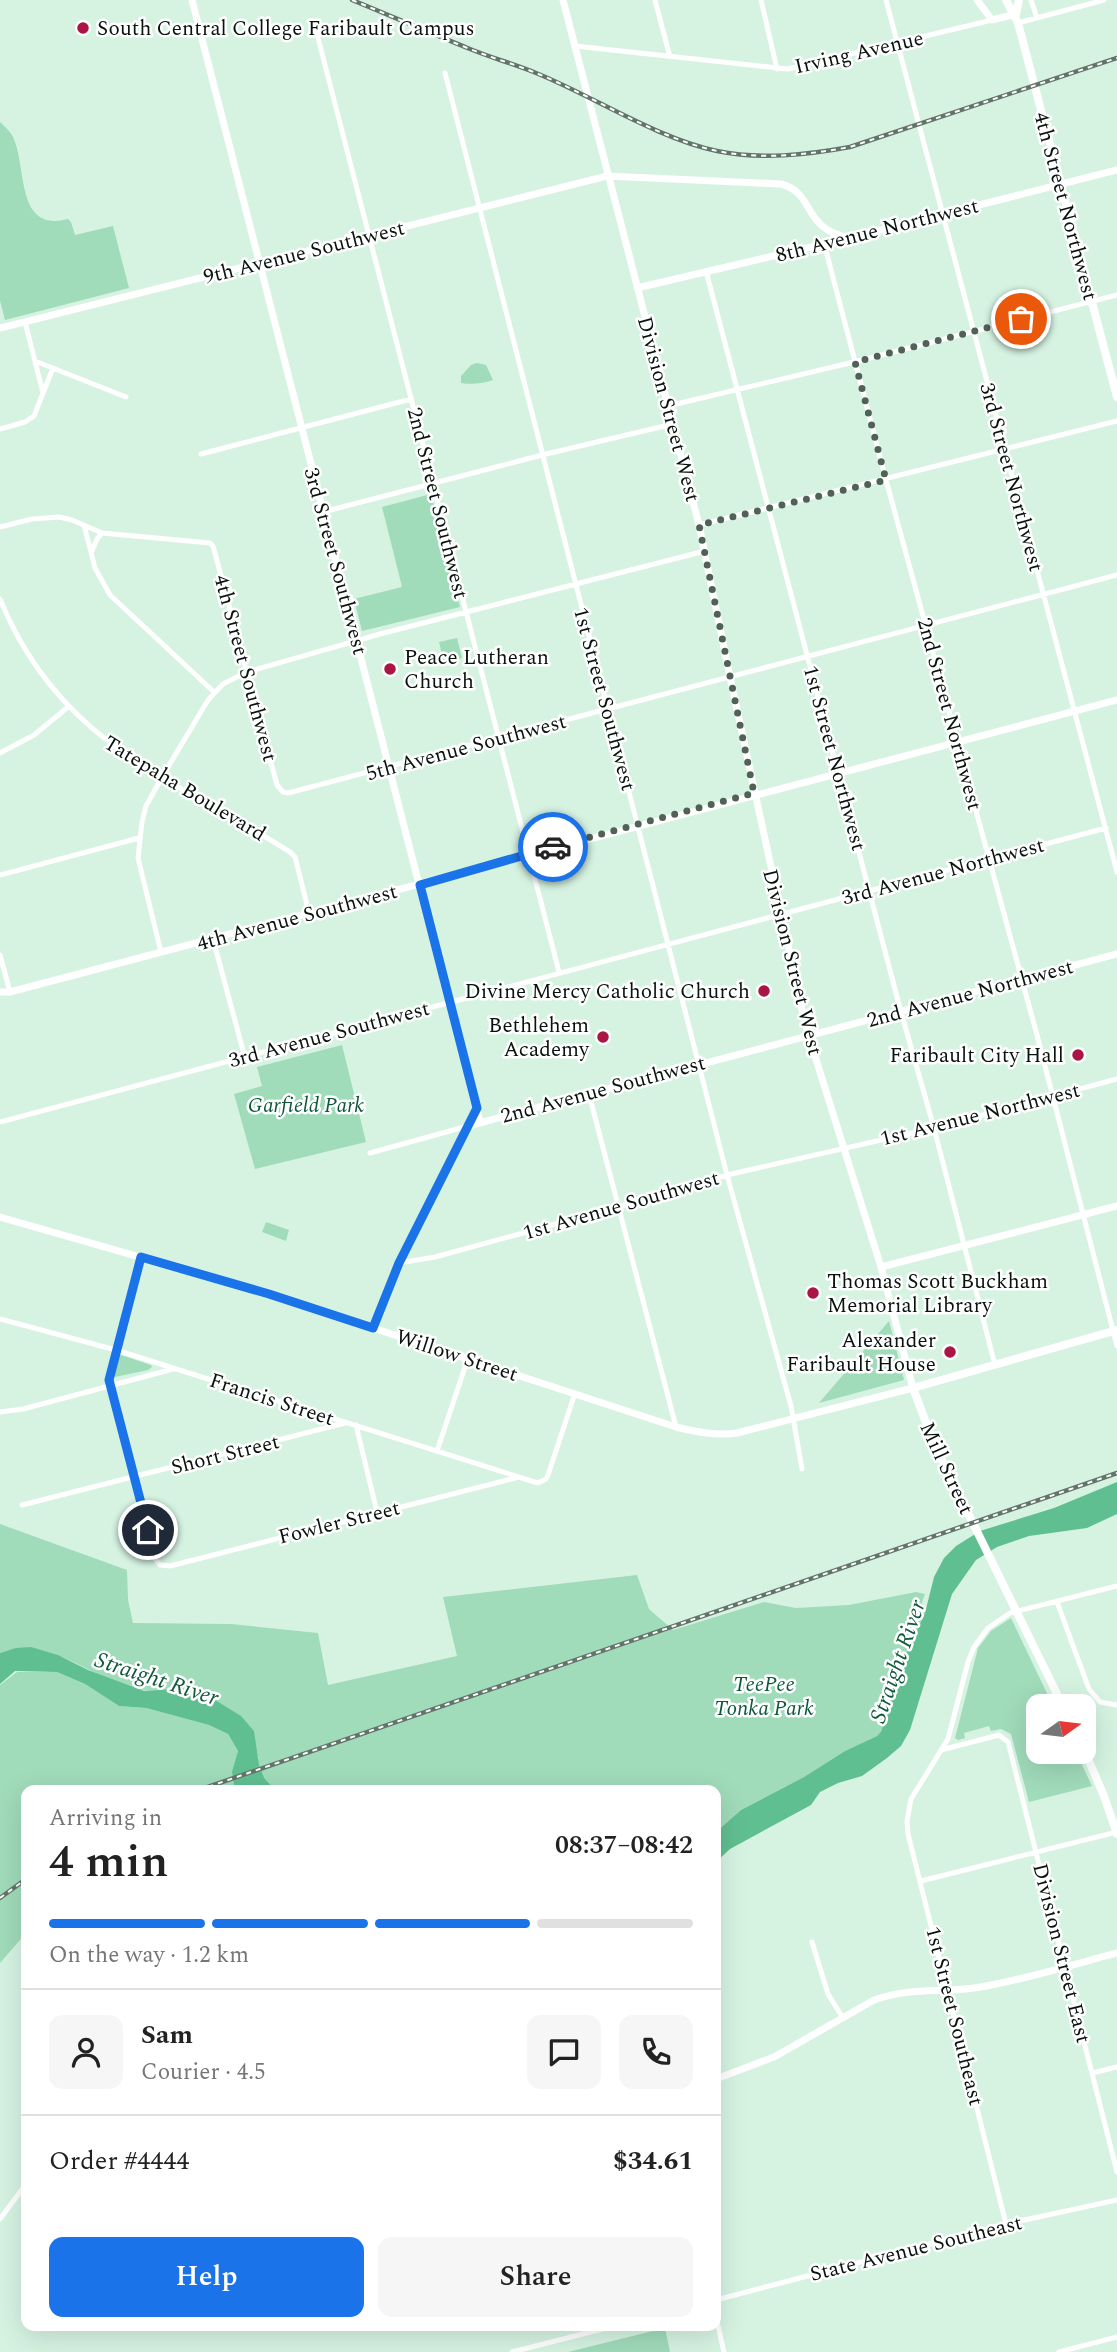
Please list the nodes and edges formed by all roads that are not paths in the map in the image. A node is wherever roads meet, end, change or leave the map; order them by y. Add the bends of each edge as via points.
1 (192, 0) edge
2 (563, 0) edge
3 (655, 0) edge
4 (761, 0) edge
5 (886, 0) edge
6 (977, 0) edge
7 (1006, 0) edge
8 (1019, 0) edge
9 (1031, 0) edge
10 (1104, 0) edge
11 (1017, 18) junction
12 (1037, 18) junction
13 (992, 20) junction
14 (317, 34) dead end
15 (897, 44) junction
16 (575, 46) junction
17 (670, 57) junction
18 (777, 69) junction
19 (445, 74) dead end
20 (1117, 170) edge
21 (607, 176) junction
22 (1060, 184) junction
23 (479, 209) junction
24 (943, 214) junction
25 (812, 215) junction
26 (369, 237) junction
27 (850, 238) junction
28 (824, 243) junction
29 (258, 263) junction
30 (706, 271) junction
31 (637, 288) junction
32 (1117, 295) edge
33 (1092, 301) junction
34 (26, 322) junction
35 (0, 328) edge
36 (974, 331) junction
37 (36, 361) junction
38 (855, 362) junction
39 (53, 368) junction
40 (737, 389) junction
41 (43, 393) junction
42 (126, 397) dead end
43 (1117, 397) edge
44 (411, 399) junction
45 (668, 406) junction
46 (1117, 421) edge
47 (673, 424) junction
48 (301, 426) junction
49 (0, 429) edge
50 (1005, 449) junction
51 (201, 454) dead end
52 (542, 455) junction
53 (886, 480) junction
54 (433, 485) junction
55 (769, 507) junction
56 (323, 512) junction
57 (84, 525) junction
58 (699, 525) junction
59 (0, 527) edge
60 (102, 533) junction
61 (705, 551) junction
62 (91, 553) junction
63 (1117, 575) edge
64 (575, 583) junction
65 (1044, 595) junction
66 (0, 599) edge
67 (466, 613) junction
68 (927, 625) junction
69 (357, 640) junction
70 (808, 657) junction
71 (247, 672) junction
72 (730, 677) junction
73 (214, 692) junction
74 (1117, 700) edge
75 (68, 707) junction
76 (609, 709) junction
77 (1074, 711) junction
78 (500, 738) junction
79 (956, 741) junction
80 (0, 753) edge
81 (390, 767) junction
82 (838, 772) junction
83 (162, 777) junction
84 (283, 792) joint
85 (754, 793) junction
86 (638, 825) junction
87 (1106, 828) junction
88 (139, 838) junction
89 (529, 853) junction
90 (989, 859) junction
91 (1117, 872) edge
92 (0, 875) edge
93 (420, 885) junction
94 (870, 890) junction
95 (309, 913) junction
96 (781, 916) junction
97 (213, 939) junction
98 (668, 945) junction
99 (162, 952) junction
100 (1117, 954) edge
101 (0, 955) edge
102 (559, 972) junction
103 (1021, 979) junction
104 (0, 992) edge
105 (10, 992) junction
106 (450, 1001) junction
107 (901, 1012) junction
108 (796, 1039) joint
109 (245, 1058) junction
110 (699, 1063) junction
111 (1117, 1079) edge
112 (589, 1094) junction
113 (1052, 1096) junction
114 (477, 1108) junction
115 (0, 1122) edge
116 (480, 1122) junction
117 (468, 1126) junction
118 (934, 1128) junction
119 (843, 1147) junction
120 (370, 1153) dead end
121 (727, 1175) junction
122 (1117, 1206) edge
123 (618, 1207) junction
124 (1082, 1215) junction
125 (0, 1217) edge
126 (963, 1245) junction
127 (141, 1257) junction
128 (399, 1263) junction
129 (881, 1267) junction
130 (0, 1319) edge
131 (373, 1328) junction
132 (1115, 1331) edge
133 (1117, 1346) edge
134 (116, 1350) junction
135 (468, 1358) junction
136 (995, 1365) junction
137 (175, 1369) junction
138 (111, 1386) junction
139 (913, 1388) junction
140 (575, 1393) junction
141 (0, 1412) edge
142 (793, 1417) junction
143 (346, 1423) junction
144 (356, 1425) junction
145 (676, 1427) junction
146 (437, 1451) junction
147 (802, 1469) dead end
148 (134, 1477) junction
149 (519, 1477) junction
150 (22, 1506) dead end
151 (377, 1512) junction
152 (1117, 1586) edge
153 (1056, 1602) junction
154 (1057, 1694) edge
155 (1117, 1705) edge
156 (941, 1750) junction
157 (1091, 1764) edge
158 (1117, 1833) edge
159 (1037, 1851) junction
160 (921, 1881) junction
161 (812, 1942) dead end
162 (1117, 1953) edge
163 (1066, 1966) junction
164 (949, 1990) junction
165 (843, 2018) junction
166 (1117, 2067) edge
167 (1092, 2073) junction
168 (721, 2076) edge
169 (1117, 2172) edge
170 (21, 2191) edge
171 (1117, 2200) edge
172 (0, 2220) edge
173 (1006, 2224) junction
174 (721, 2299) edge
175 (596, 2331) edge
176 (719, 2331) edge
177 (1117, 2337) edge
178 (523, 2351) edge
179 (512, 2352) edge
180 (724, 2352) edge
181 (1059, 2352) edge

1 - 29 street, 3rd Street Southwest
2 - 16 street, Division Street West
3 - 17 street
4 - 18 street
5 - 15 street, 3rd Street Northwest
6 - 13 street
7 - 11 main road
8 - 11 main road
9 - 12 street
10 - 12 street, Irving Avenue
11 - 12 street, Irving Avenue
11 - 13 street, Irving Avenue
11 - 22 main road, 4th Street Northwest
13 - 15 street, Irving Avenue
14 - 26 street, 2nd Street Southwest
15 - 18 street, Irving Avenue via 800,68
15 - 24 street, 3rd Street Northwest
16 - 17 street, Irving Avenue
16 - 21 street, Division Street West
17 - 18 street, Irving Avenue
19 - 23 street, 1st Street Southwest
20 - 22 street, 8th Avenue Northwest
21 - 23 street, 9th Avenue Southwest
21 - 25 street, 9th Avenue Southwest via 781,184 795,190
21 - 31 street, Division Street West
22 - 24 street, 8th Avenue Northwest
22 - 33 main road, 4th Street Northwest
23 - 26 street, 9th Avenue Southwest
23 - 52 street, 1st Street Southwest
24 - 27 street, 8th Avenue Northwest
24 - 36 street, 3rd Street Northwest
25 - 27 street via 826,231
25 - 28 street, 2nd Street Northwest
26 - 29 street, 9th Avenue Southwest
26 - 44 street, 2nd Street Southwest
27 - 28 street, 8th Avenue Northwest
28 - 30 street, 8th Avenue Northwest
28 - 38 street, 2nd Street Northwest
29 - 34 street, 9th Avenue Southwest
29 - 48 street, 3rd Street Southwest
30 - 31 street, 8th Avenue Northwest
30 - 40 street, 1st Street Northwest
31 - 45 street, Division Street West
32 - 33 street
33 - 36 street
33 - 43 main road, 4th Street Northwest
34 - 35 street, 9th Avenue Southwest
34 - 37 street
36 - 38 street
36 - 50 street, 3rd Street Northwest
37 - 39 street
37 - 41 street
38 - 40 street
38 - 53 street, 2nd Street Northwest
39 - 41 street
39 - 42 street
40 - 45 street
40 - 55 street, 1st Street Northwest
41 - 49 street via 34,416
44 - 48 street
44 - 54 street, 2nd Street Southwest
45 - 47 street, Division Street West
46 - 50 street
47 - 52 street
47 - 58 street, Division Street West
48 - 51 street
48 - 56 street, 3rd Street Southwest
50 - 53 street
50 - 65 street, 3rd Street Northwest
52 - 54 street
52 - 64 street, 1st Street Southwest
53 - 55 street
53 - 68 street, 2nd Street Northwest
54 - 56 street
54 - 67 street, 2nd Street Southwest
55 - 58 street
55 - 70 street, 1st Street Northwest
56 - 69 street, 3rd Street Southwest
57 - 59 street via 45,516
57 - 60 street
57 - 62 street
58 - 61 street, Division Street West
60 - 62 street
60 - 71 street, 4th Street Southwest via 210,543
61 - 64 street
61 - 72 street, Division Street West
62 - 73 street via 110,595
63 - 65 street, 5th Avenue Southwest
64 - 67 street
64 - 76 street, 1st Street Southwest
65 - 68 street, 5th Avenue Southwest
65 - 77 street, 3rd Street Northwest
66 - 75 street, Tatepaha Boulevard via 34,666
67 - 69 street
67 - 78 street, 2nd Street Southwest
68 - 70 street, 5th Avenue Southwest
68 - 79 street, 2nd Street Northwest
69 - 71 street
69 - 81 street, 3rd Street Southwest
70 - 72 street, 5th Avenue Southwest
70 - 82 street, 1st Street Northwest
71 - 73 street
71 - 84 street, 4th Street Southwest via 277,785
72 - 76 street, 5th Avenue Southwest
72 - 85 street, Division Street West
73 - 83 street
74 - 77 street, 4th Avenue Southwest
75 - 80 street via 34,735
75 - 83 street, Tatepaha Boulevard via 112,746
76 - 78 street, 5th Avenue Southwest
76 - 86 street, 1st Street Southwest
77 - 79 street, 4th Avenue Southwest
77 - 87 street, 3rd Street Northwest
78 - 81 street, 5th Avenue Southwest
78 - 89 street, 2nd Street Southwest
79 - 82 street, 4th Avenue Southwest
79 - 90 street, 2nd Street Northwest
81 - 84 street, 5th Avenue Southwest
81 - 93 street, 3rd Street Southwest
82 - 85 street, 4th Avenue Southwest
82 - 94 street, 1st Street Northwest
83 - 88 street via 146,806
83 - 95 street, Tatepaha Boulevard via 290,852
85 - 86 street, 4th Avenue Southwest
85 - 96 street, Division Street West
86 - 89 street, 4th Avenue Southwest
86 - 98 street, 1st Street Southwest
87 - 90 street, 3rd Avenue Northwest
87 - 91 street, 3rd Street Northwest
88 - 92 street
88 - 99 street via 138,858
89 - 93 street, 4th Avenue Southwest
89 - 102 street, 2nd Street Southwest
90 - 94 street, 3rd Avenue Northwest
90 - 103 street, 2nd Street Northwest
93 - 95 street, 4th Avenue Southwest
93 - 106 street, 3rd Street Southwest
94 - 96 street, 3rd Avenue Northwest
94 - 107 street, 1st Street Northwest
95 - 97 street, 4th Avenue Southwest
96 - 98 street, 3rd Avenue Southwest
96 - 119 street, Division Street West via 805,1024
97 - 99 street, 4th Avenue Southwest
97 - 109 street
98 - 102 street, 3rd Avenue Southwest
98 - 110 street, 1st Street Southwest
99 - 105 street, 4th Avenue Southwest
100 - 103 street, 2nd Avenue Northwest
101 - 105 street
102 - 106 street, 3rd Avenue Southwest
103 - 107 street, 2nd Avenue Northwest
103 - 113 street, 2nd Street Northwest
104 - 105 street, 4th Avenue Southwest
106 - 109 street, 3rd Avenue Southwest
106 - 114 street, 3rd Street Southwest
107 - 108 street, 2nd Avenue Northwest
107 - 118 street, 1st Street Northwest
108 - 110 street, 2nd Avenue Southwest
109 - 115 street, 3rd Avenue Southwest
110 - 112 street, 2nd Avenue Southwest
110 - 121 street, 1st Street Southwest
111 - 113 street, 1st Avenue Northwest
112 - 116 street, 2nd Avenue Southwest
112 - 123 street
113 - 118 street, 1st Avenue Northwest
113 - 124 street, 2nd Street Northwest
114 - 116 street, 3rd Street Southwest
114 - 117 street
116 - 117 street, 2nd Avenue Southwest
117 - 120 street, 2nd Avenue Southwest
117 - 128 street
118 - 119 street, 1st Avenue Northwest
118 - 126 street, 1st Street Northwest
119 - 121 street, 1st Avenue Southwest
119 - 129 street, Division Street West
121 - 123 street, 1st Avenue Southwest
121 - 142 street, 1st Street Southwest
122 - 124 street
123 - 128 street, 1st Avenue Southwest
123 - 145 street
124 - 126 street
124 - 132 street, 2nd Street Northwest
125 - 127 street, Willow Street
126 - 129 street
126 - 136 street, 1st Street Northwest
127 - 131 street, Willow Street
127 - 134 street
128 - 131 street
129 - 139 street
130 - 134 street, Francis Street
131 - 135 street, Willow Street
132 - 133 street, 2nd Street Northwest
132 - 136 main road
134 - 137 street, Francis Street
134 - 138 street
135 - 140 street, Willow Street
135 - 146 street
136 - 139 main road
137 - 138 street
137 - 143 street, Francis Street
138 - 141 street
138 - 148 street
139 - 142 street, Willow Street
139 - 154 main road, Mill Street via 934,1444
140 - 145 street, Willow Street
140 - 149 street, Francis Street via 548,1475 538,1483
142 - 145 street, Willow Street via 725,1435
142 - 147 street
143 - 144 street, Francis Street
143 - 148 street, Short Street
144 - 146 street, Francis Street
144 - 151 street
146 - 149 street, Francis Street
148 - 150 street, Short Street
148 - 151 street, Fowler Street via 160,1565
149 - 151 street, Fowler Street
152 - 153 street
153 - 155 street via 1088,1689 1100,1702
153 - 156 street via 1010,1613 988,1628 971,1654
156 - 159 street, Division Street East via 999,1735 1008,1742
156 - 160 street, 1st Street Southeast via 908,1808 908,1834
157 - 158 main road
158 - 159 street
159 - 160 street
159 - 163 street, Division Street East
160 - 164 street, 1st Street Southeast
161 - 165 street via 828,1994
162 - 163 street
163 - 164 street
163 - 167 street, Division Street East
164 - 165 street via 892,1993
164 - 173 street, 1st Street Southeast
165 - 168 street via 775,2057
166 - 167 street
167 - 169 street, Division Street East
170 - 172 street
171 - 173 street, State Avenue Southeast
173 - 174 street, State Avenue Southeast
175 - 178 street
176 - 180 street
177 - 181 street
178 - 179 street

